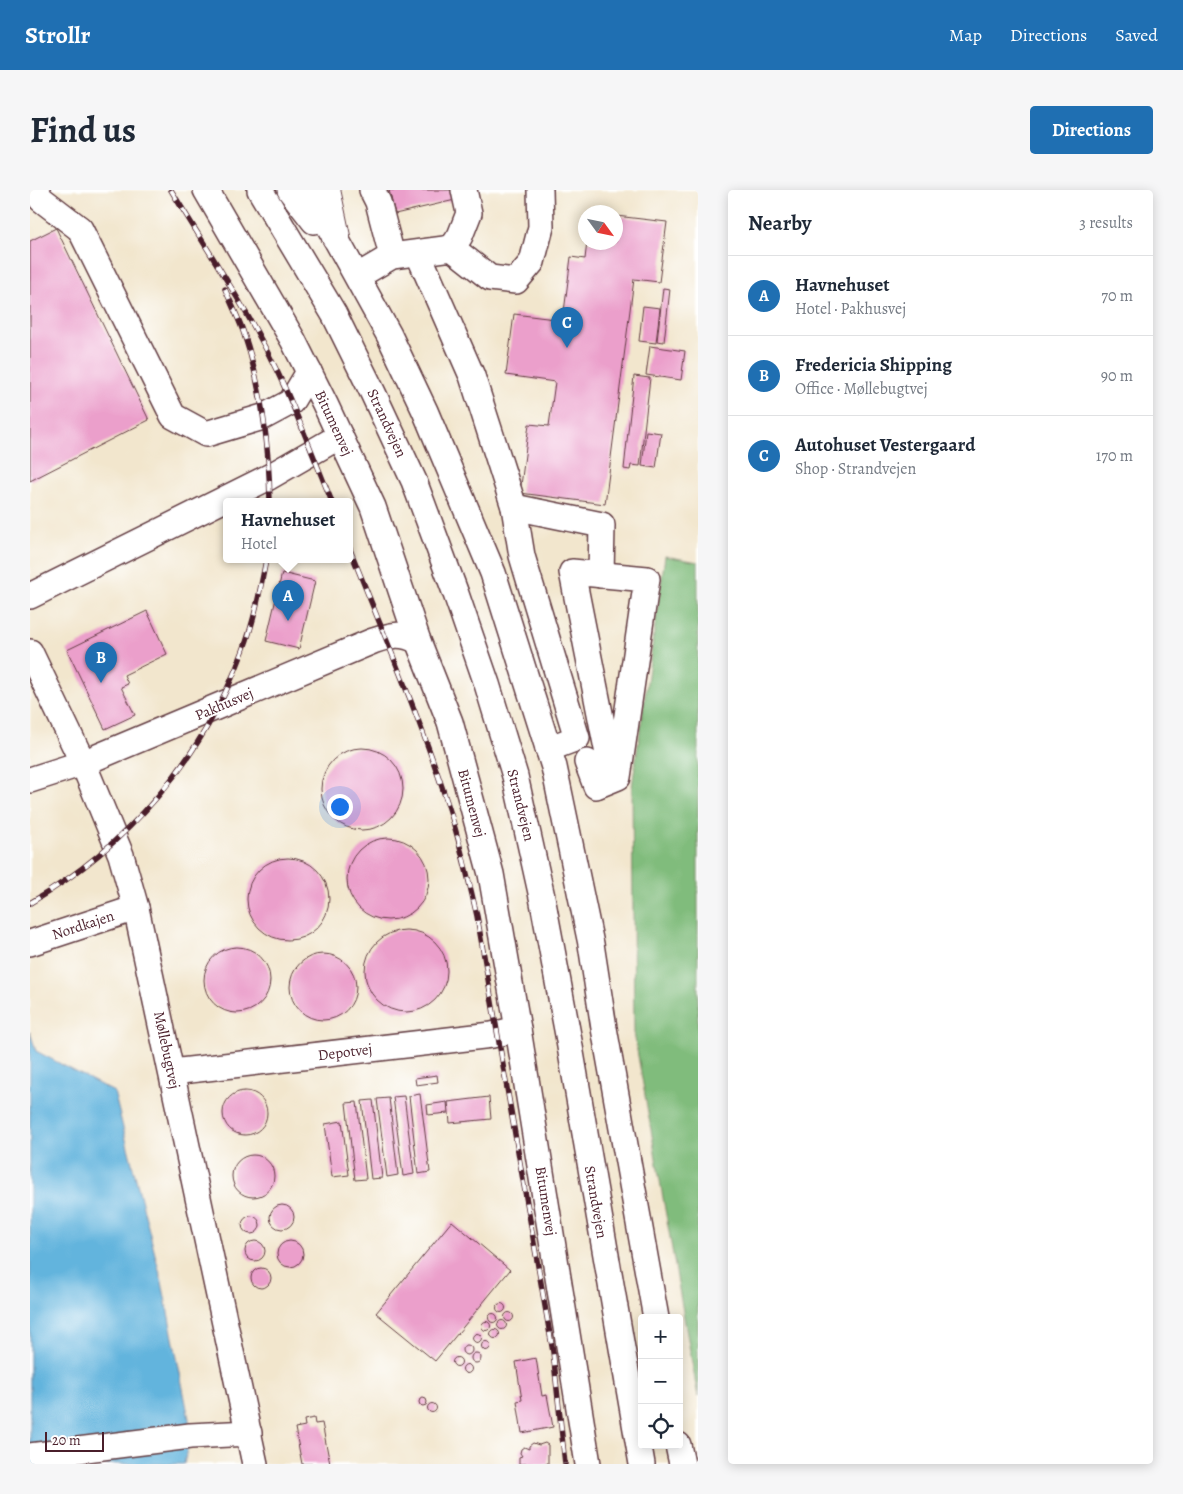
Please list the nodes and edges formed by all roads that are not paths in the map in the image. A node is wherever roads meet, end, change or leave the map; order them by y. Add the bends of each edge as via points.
1 (36, 190) edge
2 (206, 190) edge
3 (260, 190) edge
4 (290, 190) edge
5 (310, 190) edge
6 (326, 190) edge
7 (372, 190) edge
8 (464, 190) edge
9 (540, 190) edge
10 (336, 237) junction
11 (452, 248) junction
12 (418, 253) junction
13 (392, 256) junction
14 (358, 276) junction
15 (309, 372) junction
16 (340, 436) junction
17 (227, 498) edge
18 (223, 500) edge
19 (514, 507) junction
20 (601, 574) junction
21 (30, 596) edge
22 (418, 641) junction
23 (30, 652) edge
24 (548, 749) junction
25 (83, 762) junction
26 (587, 762) dead end
27 (613, 779) junction
28 (30, 780) edge
29 (136, 908) junction
30 (30, 943) edge
31 (518, 1029) junction
32 (172, 1072) junction
33 (655, 1314) edge
34 (249, 1433) junction
35 (679, 1449) edge
36 (30, 1456) edge
37 (255, 1464) edge
38 (588, 1464) edge
39 (642, 1464) edge
40 (682, 1464) edge

1 - 15 street via 41,199 80,229 173,416 206,434 264,416 291,402
2 - 15 street, Bitumenvej
3 - 39 street, Strandvejen via 334,314 414,481 487,684 515,776 564,1016
4 - 14 street
5 - 10 street
6 - 10 main road
7 - 13 street
8 - 11 street via 469,213
9 - 11 street via 541,228 532,262 516,281 490,278
10 - 14 street
11 - 12 street
12 - 13 street
12 - 19 street via 472,376
13 - 14 street
14 - 24 street via 425,411 492,573
15 - 16 street, Bitumenvej
16 - 17 street
16 - 22 street, Bitumenvej via 373,507
18 - 21 street
19 - 20 street via 602,525
19 - 24 street via 522,556 577,738
20 - 27 street via 572,572
20 - 27 street via 648,579 618,777
22 - 25 street, Pakhusvej via 395,635 373,641
22 - 31 street, Bitumenvej via 450,722 491,874
23 - 25 street, Møllebugtvej
24 - 33 street via 591,944
25 - 28 street, Pakhusvej
25 - 29 street, Møllebugtvej via 121,855
26 - 27 street via 596,786
29 - 30 street, Nordkajen
29 - 32 street, Møllebugtvej
31 - 32 street, Depotvej via 492,1035
31 - 38 street, Bitumenvej
32 - 34 street, Møllebugtvej
34 - 36 street via 190,1436
34 - 37 street, Møllebugtvej
35 - 40 street

